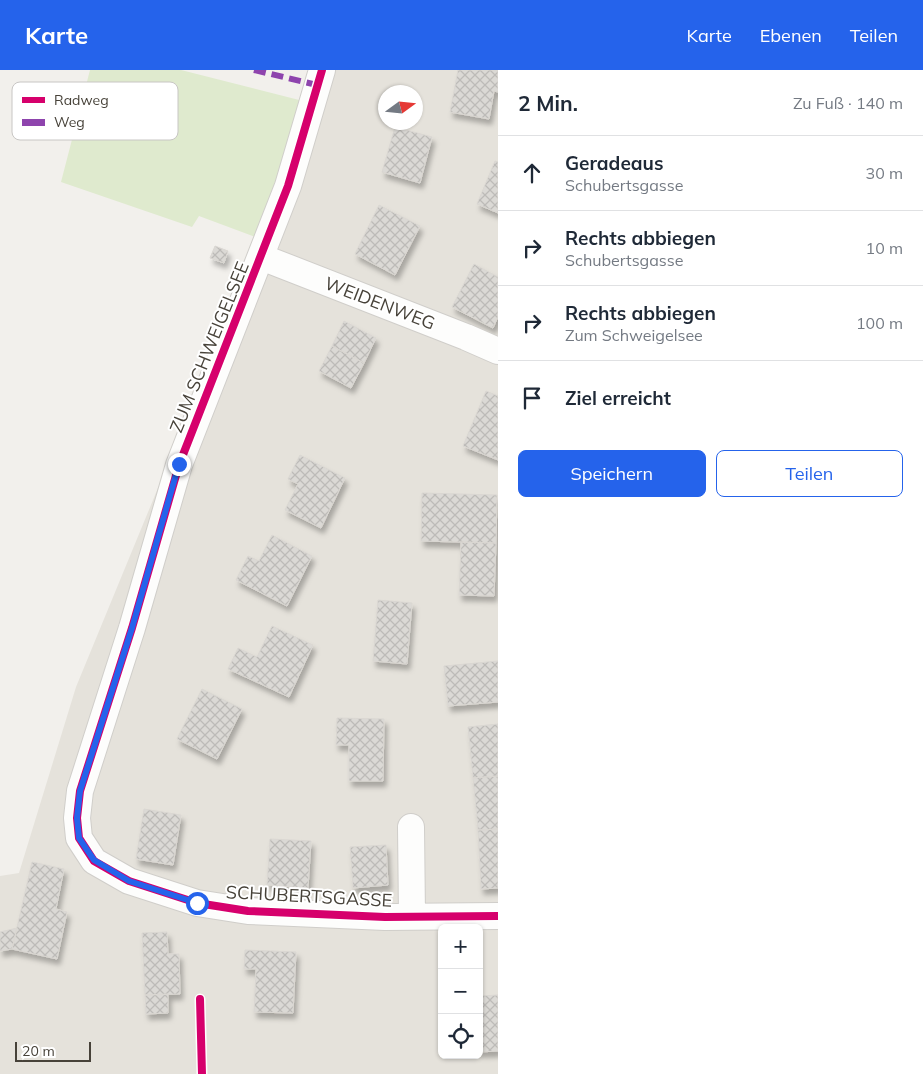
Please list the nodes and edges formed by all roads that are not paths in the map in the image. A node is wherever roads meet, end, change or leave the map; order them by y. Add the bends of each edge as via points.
1 (322, 70) edge
2 (261, 257) junction
3 (498, 351) edge
4 (411, 828) dead end
5 (79, 838) joint
6 (412, 916) junction
7 (498, 916) edge

1 - 2 street, ZUM SCHWEIGELSEE via 288,186
2 - 3 street, WEIDENWEG
2 - 5 street, ZUM SCHWEIGELSEE via 179,464 132,628 80,791
4 - 6 street, SCHUBERTSGASSE
5 - 6 street, SCHUBERTSGASSE via 94,860 129,881 197,903 248,911
6 - 7 street, SCHUBERTSGASSE

